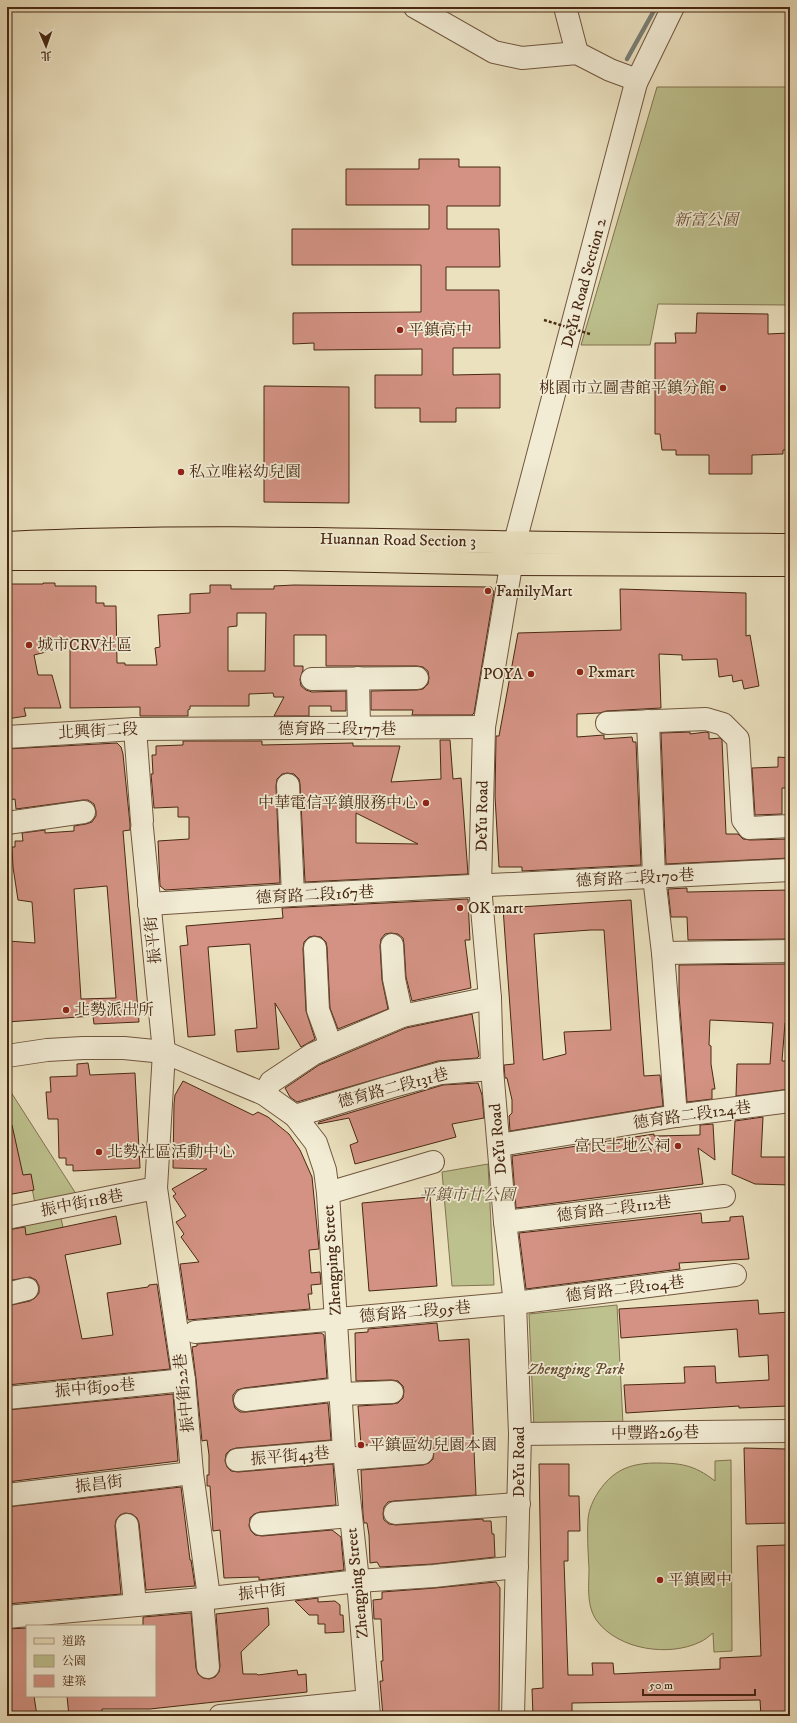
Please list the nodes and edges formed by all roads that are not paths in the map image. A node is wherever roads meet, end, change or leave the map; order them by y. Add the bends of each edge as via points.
1 (415, 7) edge
2 (565, 7) edge
3 (673, 7) edge
4 (577, 53) junction
5 (636, 83) junction
6 (515, 542) junction
7 (7, 543) edge
8 (790, 544) edge
9 (7, 559) edge
10 (510, 564) junction
11 (790, 565) edge
12 (358, 678) junction
13 (417, 678) dead end
14 (312, 679) dead end
15 (648, 721) junction
16 (607, 723) dead end
17 (484, 727) junction
18 (190, 728) joint
19 (359, 728) junction
20 (135, 729) junction
21 (7, 737) edge
22 (288, 785) dead end
23 (84, 812) dead end
24 (7, 823) edge
25 (790, 826) edge
26 (790, 870) edge
27 (654, 877) junction
28 (480, 886) junction
29 (293, 895) junction
30 (149, 904) junction
31 (392, 945) dead end
32 (315, 948) dead end
33 (790, 951) edge
34 (663, 953) junction
35 (490, 998) junction
36 (402, 1016) junction
37 (331, 1046) junction
38 (164, 1052) junction
39 (7, 1056) edge
40 (492, 1069) junction
41 (264, 1094) junction
42 (790, 1101) edge
43 (296, 1116) junction
44 (676, 1116) junction
45 (499, 1145) junction
46 (433, 1162) dead end
47 (156, 1188) junction
48 (328, 1193) junction
49 (724, 1196) dead end
50 (7, 1218) edge
51 (505, 1222) junction
52 (735, 1275) dead end
53 (515, 1303) junction
54 (336, 1319) junction
55 (195, 1332) dead end
56 (184, 1380) junction
57 (340, 1392) junction
58 (392, 1392) dead end
59 (7, 1398) edge
60 (245, 1400) dead end
61 (790, 1431) edge
62 (520, 1434) junction
63 (422, 1453) dead end
64 (344, 1455) junction
65 (237, 1460) dead end
66 (192, 1473) junction
67 (7, 1495) edge
68 (519, 1504) junction
69 (395, 1512) dead end
70 (350, 1516) junction
71 (261, 1524) dead end
72 (127, 1525) dead end
73 (517, 1567) junction
74 (358, 1581) junction
75 (206, 1598) junction
76 (135, 1604) junction
77 (7, 1617) edge
78 (64, 1619) edge
79 (208, 1667) dead end
80 (368, 1709) edge
81 (258, 1714) edge
82 (220, 1716) edge
83 (513, 1716) edge

1 - 4 street via 494,52 522,58
2 - 4 street
3 - 5 street, DeYu Road Section 2
4 - 5 street
5 - 6 street, DeYu Road Section 2
6 - 7 main road, Huannan Road Section 3 via 236,537
6 - 8 main road, Huannan Road Section 3
6 - 10 street, DeYu Road Section 2
9 - 10 main road, Huannan Road Section 3 via 285,559
10 - 11 main road, Huannan Road Section 3
10 - 17 street, DeYu Road
12 - 13 street
12 - 14 street
12 - 19 street
15 - 16 street
15 - 25 street via 706,719 723,724 738,739 743,820 750,828
15 - 27 street
17 - 19 street, 德育路二段177巷
17 - 28 street, DeYu Road
18 - 19 street, 德育路二段177巷
18 - 20 street, 北興街二段
20 - 21 street, 北興街二段
20 - 30 street, 振平街
22 - 29 street
23 - 24 street
26 - 27 street, 德育路二段170巷
27 - 28 street, 德育路二段170巷
27 - 34 street
28 - 29 street, 德育路二段167巷
28 - 35 street, DeYu Road
29 - 30 street, 德育路二段167巷
30 - 38 street, 振平街
31 - 36 street via 394,979
32 - 37 street via 318,1010
33 - 34 street
34 - 44 street
35 - 36 street
35 - 40 street, DeYu Road
36 - 37 street
37 - 41 street via 313,1054 271,1082
38 - 39 street, Zhengping Street via 124,1048 83,1048
38 - 41 street, Zhengping Street
38 - 47 street, 振平街
40 - 43 street, 德育路二段131巷 via 442,1073
40 - 45 street, DeYu Road
41 - 43 street, Zhengping Street
42 - 44 street, 德育路二段124巷
43 - 48 street, Zhengping Street via 316,1143 325,1170
44 - 45 street, 德育路二段124巷
45 - 51 street, DeYu Road
46 - 48 street
47 - 50 street, 振中街118巷
47 - 56 street, 振中街22巷
48 - 54 street, Zhengping Street
49 - 51 street, 德育路二段112巷
51 - 53 street, DeYu Road
52 - 53 street, 德育路二段104巷
53 - 54 street, 德育路二段95巷
53 - 62 street, DeYu Road
54 - 55 street, 德育路二段95巷
54 - 57 street, Zhengping Street
56 - 59 street, 振中街90巷
56 - 66 street, 振中街22巷
57 - 58 street
57 - 60 street
57 - 64 street, Zhengping Street
61 - 62 street, 中豐路269巷
62 - 68 street, DeYu Road
63 - 64 street, 振平街43巷
64 - 65 street, 振平街43巷
64 - 70 street, Zhengping Street
66 - 67 street, 振昌街
66 - 75 street, 振中街22巷
68 - 69 street
68 - 73 street, DeYu Road
70 - 71 street
70 - 74 street, Zhengping Street
72 - 76 street
73 - 74 street, 振中街
73 - 83 street, DeYu Road
74 - 75 street, 振中街
74 - 80 street, Zhengping Street
75 - 76 street, 振中街
75 - 79 street, 振中街22巷
76 - 78 street, 振中街
77 - 78 street, 振中街
80 - 81 street
81 - 82 street

